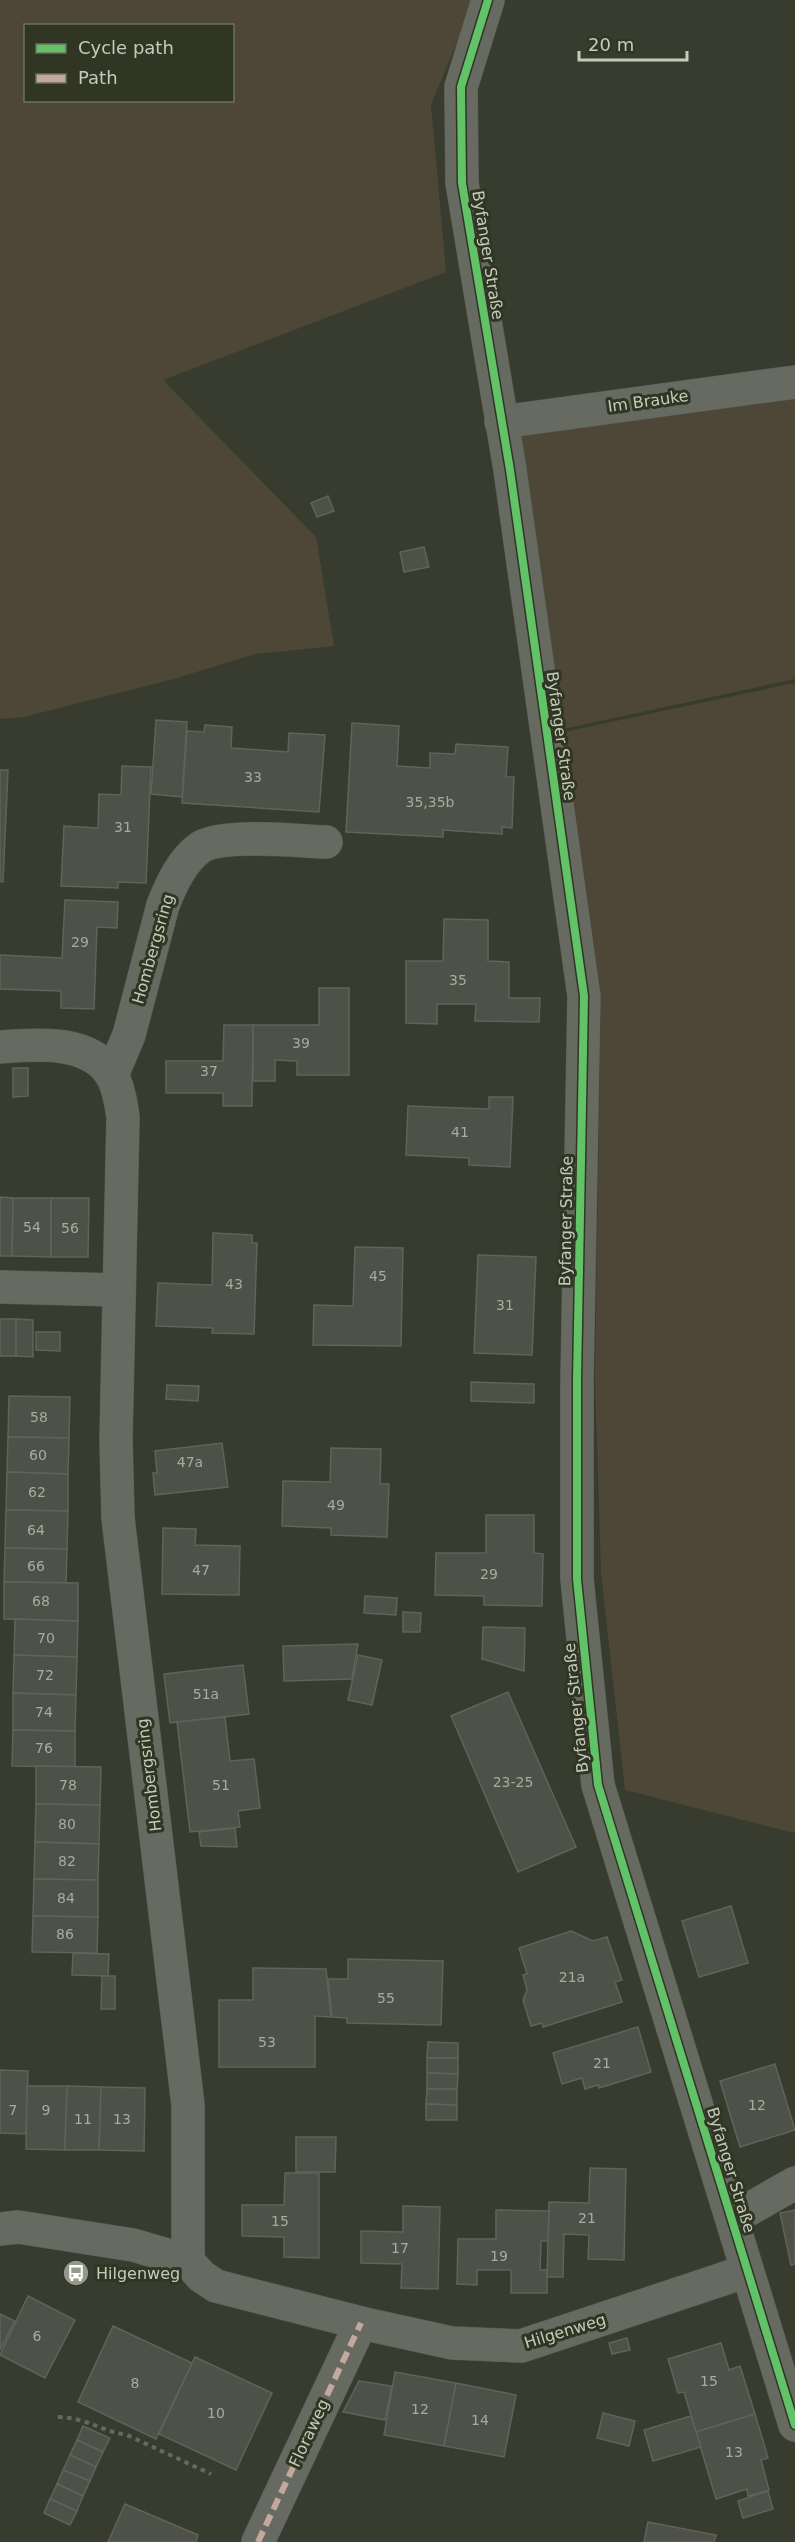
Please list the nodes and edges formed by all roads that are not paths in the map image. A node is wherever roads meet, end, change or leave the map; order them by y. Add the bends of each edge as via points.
1 (488, 0) edge
2 (795, 382) edge
3 (501, 422) junction
4 (326, 842) dead end
5 (0, 1047) edge
6 (112, 1075) junction
7 (0, 1287) edge
8 (119, 1290) junction
9 (795, 2183) edge
10 (732, 2218) junction
11 (0, 2229) edge
12 (188, 2260) junction
13 (747, 2271) junction
14 (361, 2323) junction
15 (795, 2425) edge
16 (258, 2542) edge

1 - 3 street, Byfanger Straße via 461,87 462,183
2 - 3 street, Im Brauke
3 - 10 street, Byfanger Straße via 584,996 577,1579 598,1785
4 - 6 street, Hombergsring via 219,841 192,855 171,884 163,905 129,1035
5 - 6 street via 68,1048 92,1058
6 - 8 street, Hombergsring via 123,1117
7 - 8 street
8 - 12 street, Hombergsring via 118,1518 188,2105
9 - 10 street
10 - 13 street, Byfanger Straße
11 - 12 street via 18,2227 93,2238
12 - 14 street, Hilgenweg via 216,2286
13 - 14 street, Hilgenweg via 520,2346 452,2343
13 - 15 street, Byfanger Straße
14 - 16 street, Floraweg

